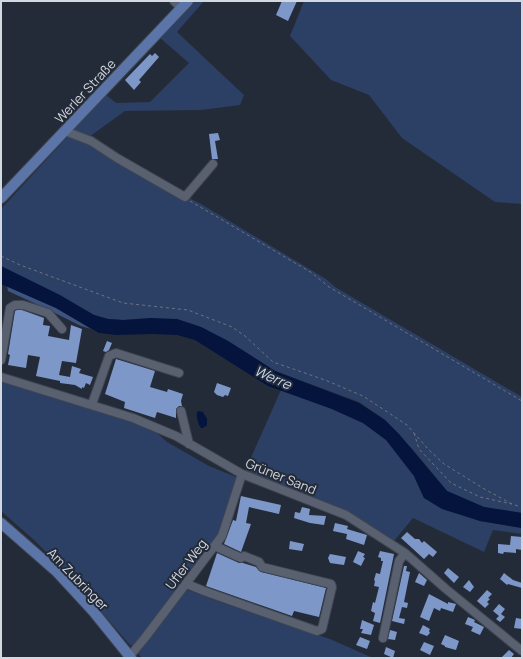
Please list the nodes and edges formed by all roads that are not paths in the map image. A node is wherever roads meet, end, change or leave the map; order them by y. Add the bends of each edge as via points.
1 (181, 3) edge
2 (65, 131) junction
3 (213, 164) dead end
4 (1, 198) edge
5 (62, 329) dead end
6 (1, 360) edge
7 (179, 373) dead end
8 (1, 377) edge
9 (92, 404) junction
10 (181, 411) dead end
11 (189, 444) junction
12 (242, 474) junction
13 (1, 523) edge
14 (215, 546) junction
15 (405, 553) junction
16 (187, 584) junction
17 (383, 638) dead end
18 (522, 651) edge
19 (130, 657) edge

1 - 2 main road, Werler Straße
2 - 3 street via 91,141 185,198
2 - 4 main road, Werler Straße
5 - 6 street via 48,313 15,305 10,308
7 - 9 street via 116,353 109,356
8 - 9 street, Grüner Sand
9 - 11 street, Grüner Sand via 133,418
10 - 11 street
11 - 12 street, Grüner Sand
12 - 14 street, Ufler Weg via 222,536
12 - 15 street, Grüner Sand via 346,515
13 - 19 main road, Am Zubringer via 57,572
14 - 16 street, Ufler Weg
14 - 16 street via 241,558 244,556 259,562 262,567 331,584 322,629 317,631
15 - 17 street via 399,561
15 - 18 street, Grüner Sand
16 - 19 street, Ufler Weg

